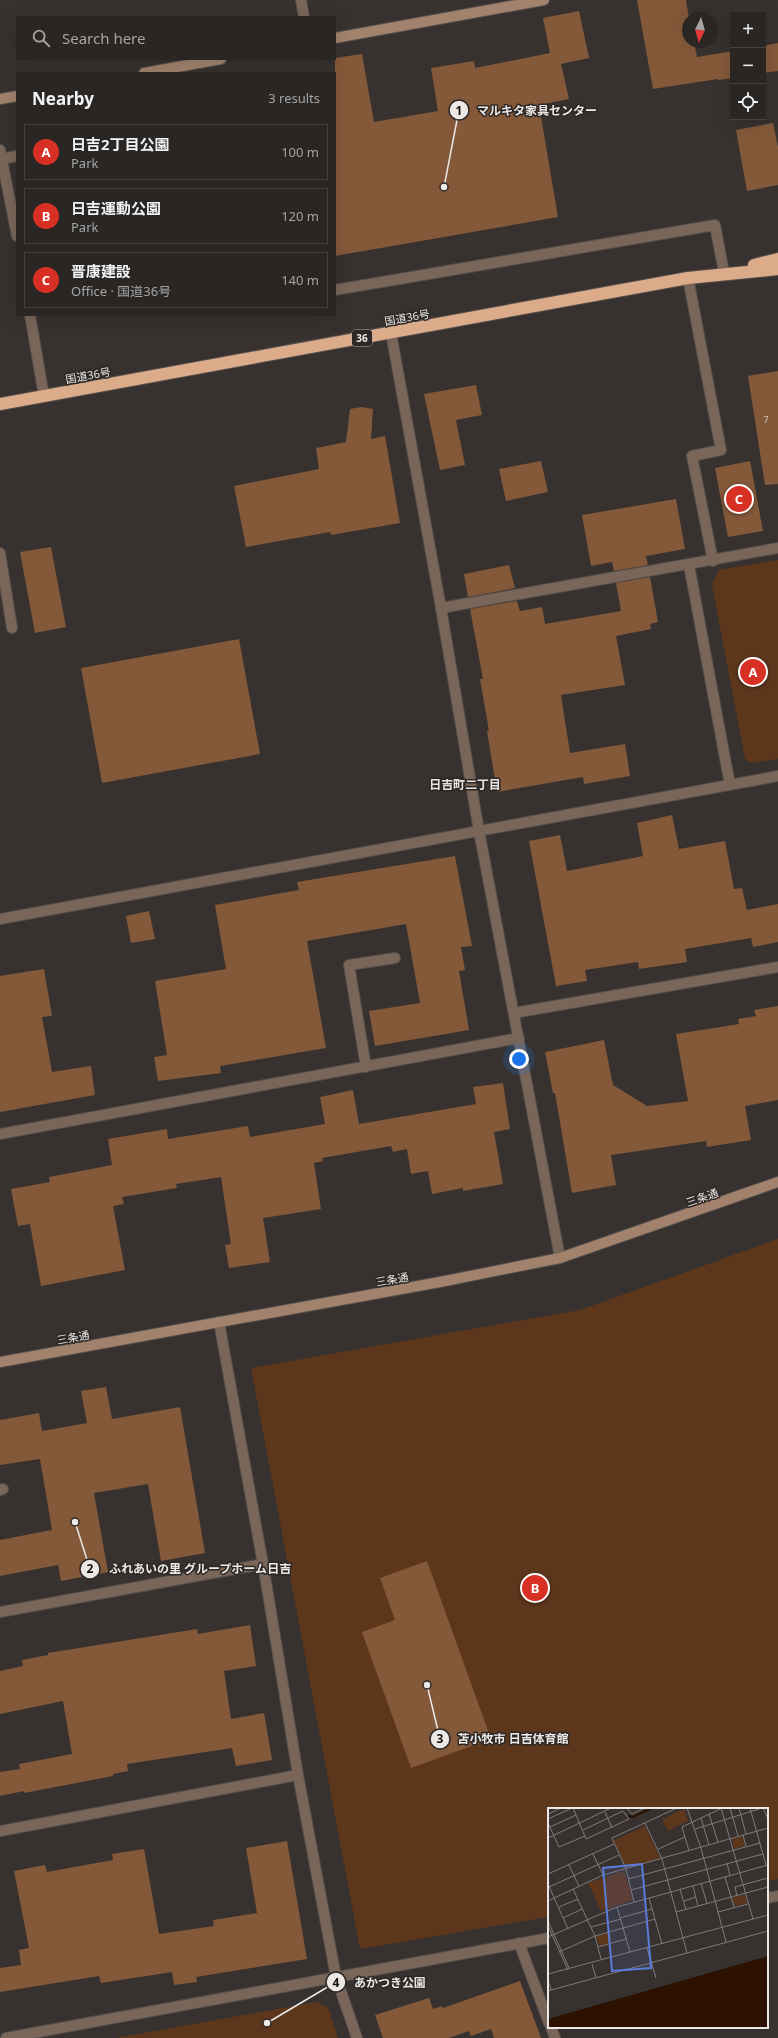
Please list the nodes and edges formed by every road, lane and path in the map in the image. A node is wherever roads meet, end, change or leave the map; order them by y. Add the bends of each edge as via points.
1 (301, 0) edge
2 (544, 0) edge
3 (304, 16) edge
4 (336, 38) edge
5 (216, 60) edge
6 (150, 72) edge
7 (16, 96) edge
8 (0, 99) edge
9 (1, 154) edge
10 (16, 156) edge
11 (16, 227) edge
12 (778, 259) edge
13 (778, 269) edge
14 (724, 273) junction
15 (688, 278) junction
16 (336, 290) edge
17 (30, 316) edge
18 (391, 333) junction
19 (44, 396) junction
20 (0, 404) edge
21 (778, 548) edge
22 (0, 554) edge
23 (713, 561) junction
24 (689, 565) junction
25 (441, 608) junction
26 (12, 628) dead end
27 (778, 776) edge
28 (730, 785) junction
29 (479, 832) junction
30 (0, 919) edge
31 (395, 958) dead end
32 (778, 967) edge
33 (514, 1013) junction
34 (519, 1038) junction
35 (366, 1068) junction
36 (0, 1134) edge
37 (778, 1182) edge
38 (560, 1258) junction
39 (219, 1322) junction
40 (0, 1362) edge
41 (263, 1564) junction
42 (0, 1612) edge
43 (298, 1775) junction
44 (0, 1831) edge
45 (778, 1896) edge
46 (768, 1898) edge
47 (548, 1938) edge
48 (519, 1943) junction
49 (336, 1977) junction
50 (548, 2020) edge
51 (551, 2028) edge
52 (6, 2038) edge
53 (357, 2038) edge
54 (555, 2038) edge

1 - 3 street
2 - 4 street
5 - 6 street
7 - 8 street
9 - 10 street
9 - 11 street
12 - 14 highway, 国道36号 / 36
13 - 14 highway, 国道36号 / 36
14 - 15 highway, 国道36号 / 36
14 - 16 street via 716,224
15 - 18 highway, 国道36号 / 36
15 - 23 street via 721,450 692,456
17 - 19 street
18 - 19 highway, 国道36号 / 36
18 - 25 street
19 - 20 highway, 国道36号 / 36
21 - 23 street
22 - 26 street
23 - 24 street
24 - 25 street
24 - 28 street
25 - 29 street
27 - 28 street
28 - 29 street
29 - 30 street
29 - 33 street
31 - 35 street via 349,965
32 - 33 street
33 - 34 street
34 - 35 street
34 - 38 street
35 - 36 street
37 - 38 street, 三条通
38 - 39 street, 三条通
39 - 40 street, 三条通
39 - 41 street
41 - 42 street
41 - 43 street
43 - 44 street
43 - 49 street
45 - 46 street
47 - 48 street
48 - 49 street
48 - 50 street
49 - 52 street
49 - 53 street
51 - 54 street

